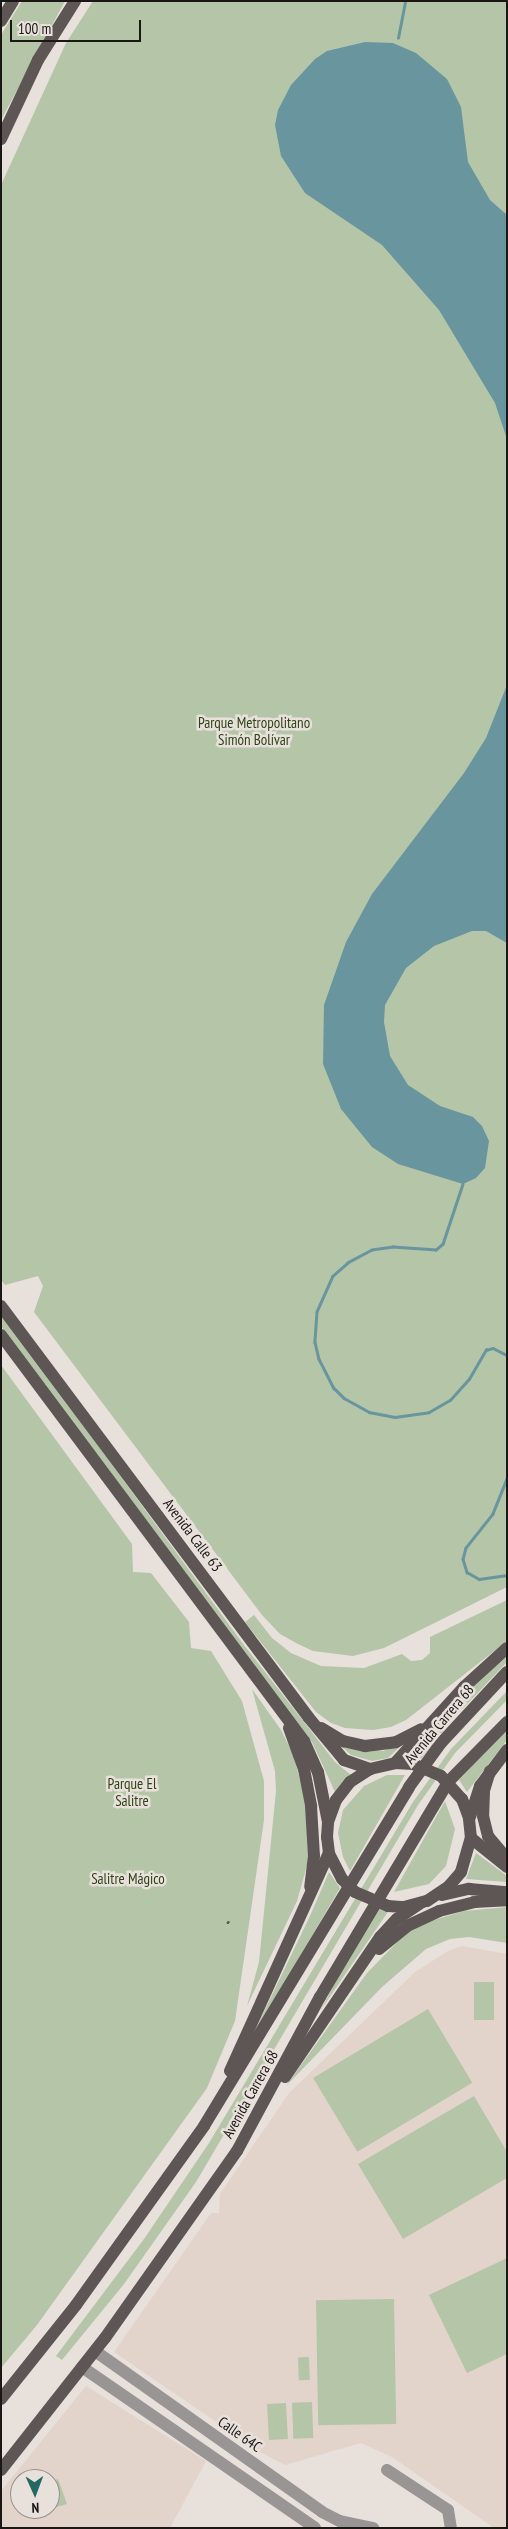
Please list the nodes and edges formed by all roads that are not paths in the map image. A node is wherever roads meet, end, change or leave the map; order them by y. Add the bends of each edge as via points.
1 (13, 1) edge
2 (75, 1) edge
3 (1, 20) edge
4 (1, 139) edge
5 (1, 1306) edge
6 (1, 1335) edge
7 (90, 1426) junction
8 (76, 1435) junction
9 (507, 1648) edge
10 (507, 1672) edge
11 (281, 1710) junction
12 (308, 1718) junction
13 (431, 1722) junction
14 (507, 1722) edge
15 (507, 1750) edge
16 (395, 1763) junction
17 (370, 1769) junction
18 (490, 1772) junction
19 (469, 1818) junction
20 (328, 1822) junction
21 (471, 1838) junction
22 (329, 1853) junction
23 (507, 1859) edge
24 (507, 1867) edge
25 (507, 1892) edge
26 (435, 1897) junction
27 (507, 1900) edge
28 (308, 1903) junction
29 (421, 1903) junction
30 (359, 1968) junction
31 (216, 2106) junction
32 (251, 2128) junction
33 (95, 2351) junction
34 (82, 2367) junction
35 (1, 2398) edge
36 (1, 2470) edge
37 (387, 2470) dead end
38 (315, 2528) edge
39 (373, 2528) edge
40 (451, 2528) edge

1 - 3 main road
2 - 4 main road via 38,60
5 - 7 main road, Avenida Calle 63
6 - 8 main road
7 - 8 main road
7 - 12 main road, Avenida Calle 63
8 - 11 main road
9 - 13 main road
10 - 31 main road, Avenida Carrera 68 via 441,1743 409,1786
11 - 20 main road via 311,1754 323,1790
11 - 28 main road via 300,1756 311,1806 314,1856
12 - 13 main road via 343,1741 365,1746 396,1742
12 - 17 main road, Avenida Calle 63 via 344,1760
13 - 16 main road
14 - 32 main road, Avenida Carrera 68 via 448,1782 320,1997
15 - 18 main road
16 - 17 main road
16 - 19 main road, bridge via 413,1764 441,1776 462,1799
17 - 20 main road via 342,1790
18 - 19 main road via 475,1796
18 - 23 main road via 484,1792 483,1816 488,1836
19 - 21 main road
20 - 22 main road
21 - 24 main road
21 - 26 main road via 461,1872
22 - 28 main road
22 - 29 main road, bridge via 342,1879 355,1892 388,1906
25 - 26 main road via 469,1889
26 - 29 main road
27 - 30 main road via 459,1905 423,1918 397,1933
28 - 31 main road via 249,2024
29 - 30 main road via 388,1928
30 - 32 main road
31 - 35 main road, Avenida Carrera 68 via 76,2305
32 - 33 main road, Avenida Carrera 68
33 - 34 main road, Avenida Carrera 68
33 - 39 street, Calle 64C via 322,2512 340,2521
34 - 36 main road, Avenida Carrera 68
34 - 38 street
37 - 40 street via 448,2510

